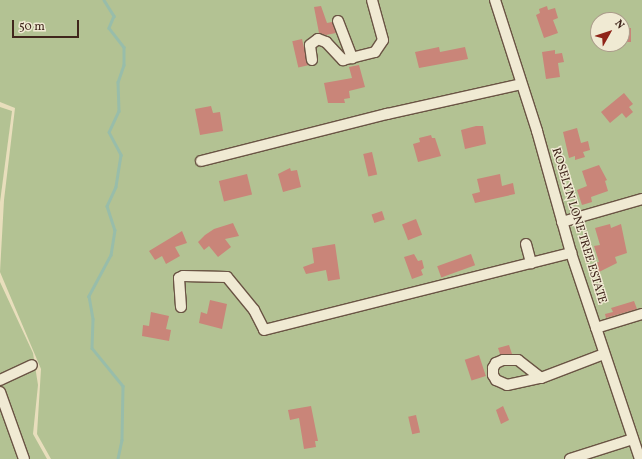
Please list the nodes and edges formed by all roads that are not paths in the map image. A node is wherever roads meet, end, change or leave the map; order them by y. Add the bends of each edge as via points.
1 (372, 0) edge
2 (495, 0) edge
3 (338, 21) dead end
4 (352, 58) junction
5 (312, 60) dead end
6 (521, 84) junction
7 (201, 161) dead end
8 (642, 199) edge
9 (562, 222) junction
10 (526, 244) dead end
11 (571, 253) junction
12 (531, 263) junction
13 (181, 307) dead end
14 (642, 314) edge
15 (596, 328) junction
16 (604, 354) junction
17 (32, 365) dead end
18 (541, 378) dead end
19 (0, 380) edge
20 (0, 392) edge
21 (633, 439) junction
22 (24, 459) edge
23 (570, 459) edge
24 (640, 459) edge

1 - 4 street via 383,40 376,52
2 - 6 street, ROSELYN LONE TREE ESTATE
3 - 4 street
4 - 5 street via 340,60 326,42 318,39 310,45
6 - 7 street via 387,114
6 - 9 street, ROSELYN LONE TREE ESTATE
8 - 9 street
9 - 11 street, ROSELYN LONE TREE ESTATE
10 - 12 street
11 - 12 street
11 - 15 street, ROSELYN LONE TREE ESTATE
12 - 13 street via 264,330 254,310 227,277 179,278
14 - 15 street
15 - 16 street, ROSELYN LONE TREE ESTATE
16 - 18 street
16 - 21 street, ROSELYN LONE TREE ESTATE
17 - 19 street
20 - 22 street
21 - 23 street
21 - 24 street, ROSELYN LONE TREE ESTATE

